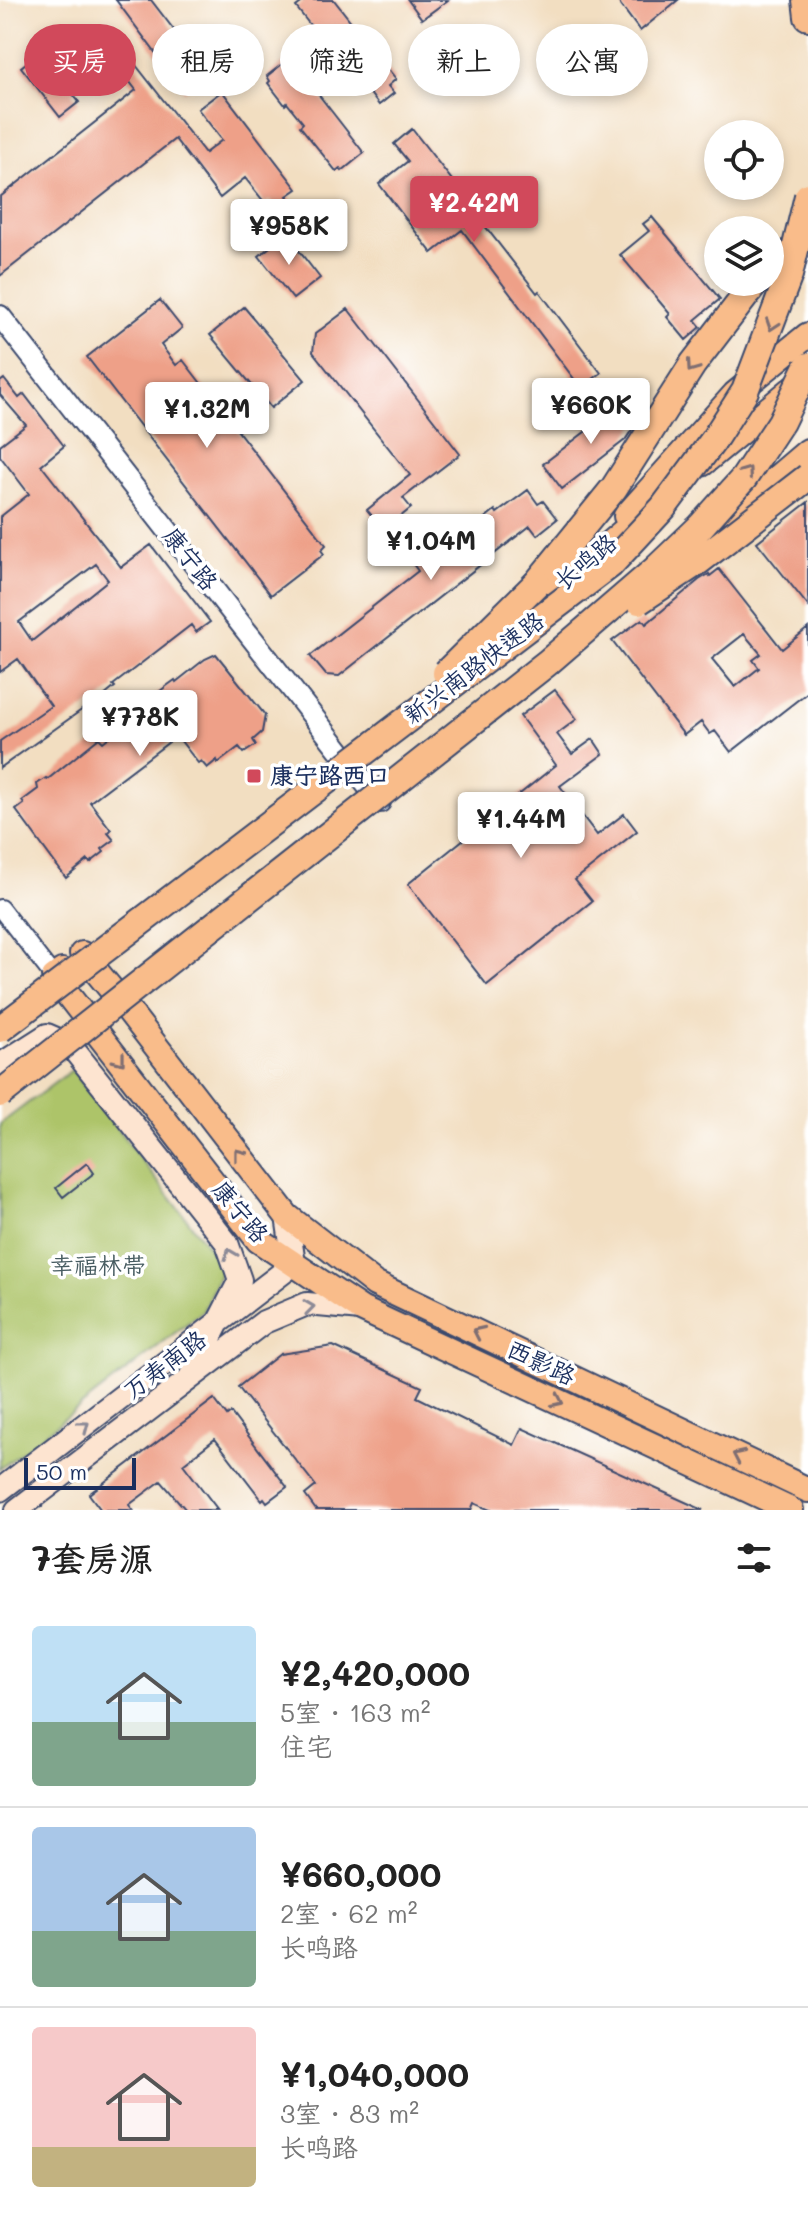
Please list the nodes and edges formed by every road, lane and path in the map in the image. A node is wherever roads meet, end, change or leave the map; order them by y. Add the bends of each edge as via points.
1 (807, 0) edge
2 (808, 17) edge
3 (808, 196) edge
4 (808, 226) edge
5 (784, 251) edge
6 (745, 296) edge
7 (0, 316) edge
8 (808, 335) edge
9 (808, 366) edge
10 (808, 376) edge
11 (808, 451) edge
12 (808, 477) edge
13 (579, 568) junction
14 (547, 663) junction
15 (384, 735) junction
16 (343, 754) junction
17 (380, 802) junction
18 (0, 908) edge
19 (82, 954) junction
20 (54, 977) junction
21 (125, 1006) junction
22 (0, 1016) edge
23 (0, 1029) edge
24 (96, 1029) junction
25 (6, 1060) edge
26 (0, 1094) edge
27 (287, 1216) junction
28 (294, 1264) junction
29 (361, 1309) junction
30 (217, 1324) junction
31 (189, 1379) junction
32 (0, 1490) edge
33 (808, 1490) edge
34 (17, 1510) edge
35 (791, 1510) edge

1 - 2 highway
3 -> 15 highway, 新兴南路快速路, bridge via 789,275 745,391 663,508 610,565
4 - 5 highway, bridge
6 -> 15 highway, bridge via 693,364 614,488 537,583
7 - 16 street, 康宁路
8 - 13 main road via 735,394
14 -> 9 highway, 新兴南路快速路, bridge via 701,526 744,478 781,422
10 - 13 main road, 长鸣路
11 - 17 main road via 609,622
12 - 14 highway, bridge via 699,561
13 - 16 main road, 长鸣路
14 - 26 highway, 新兴南路快速路, bridge
15 - 23 highway, 新兴南路快速路, bridge
16 - 17 street, 康宁路
16 - 19 main road, 长鸣路
17 - 21 main road
18 - 20 street
19 - 20 main road, 长鸣路
19 - 21 main road, 西影路
20 - 22 main road
20 - 24 main road, 康宁路
20 - 25 main road
21 - 24 main road
27 -> 21 main road, 西影路
24 -> 28 main road, 康宁路 via 258,1240
30 -> 25 main road via 240,1280 227,1243 70,1045 47,1035
27 - 28 main road
33 -> 27 main road, 西影路 via 375,1284
28 - 29 main road, 康宁路
28 - 30 main road
31 -> 29 main road, 万寿南路 via 264,1322 307,1304
29 -> 35 main road, 西影路
30 - 31 main road
32 -> 30 main road
31 - 34 main road, 万寿南路

